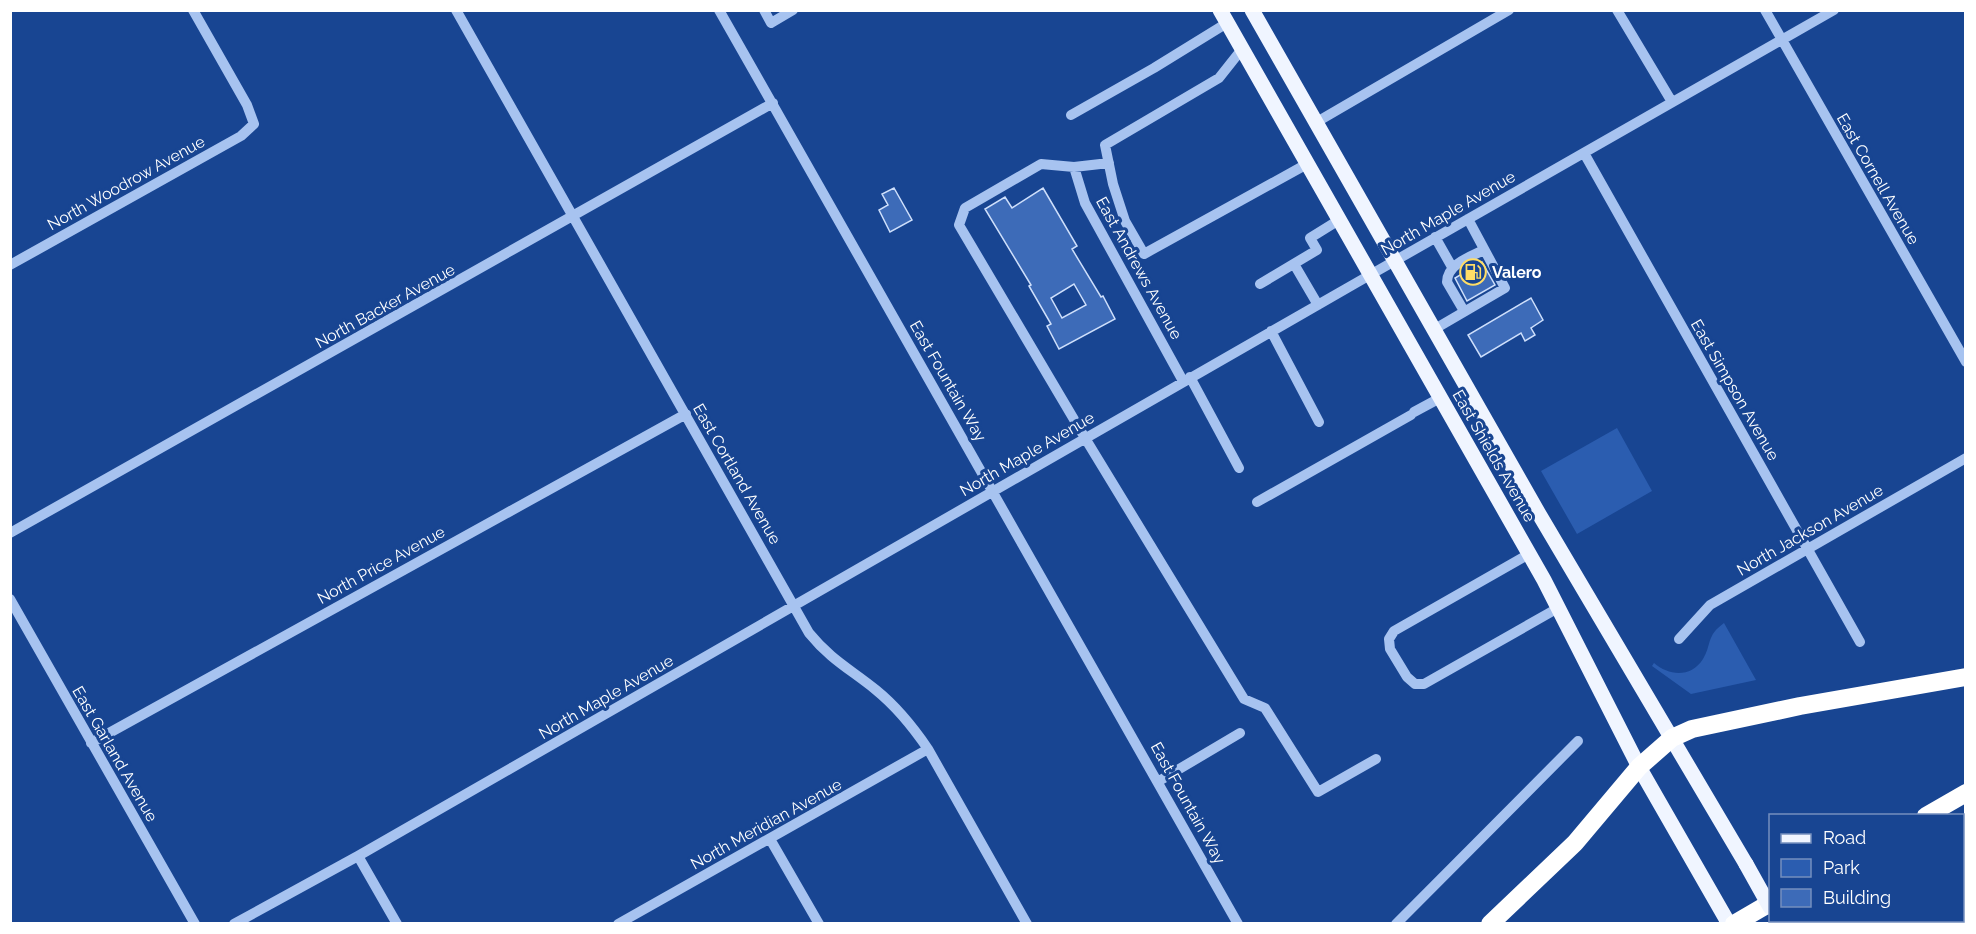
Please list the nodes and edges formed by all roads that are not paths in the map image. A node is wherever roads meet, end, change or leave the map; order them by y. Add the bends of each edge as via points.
1 (193, 10) edge
2 (456, 10) edge
3 (719, 10) edge
4 (764, 10) edge
5 (793, 10) edge
6 (1252, 10) edge
7 (1509, 10) edge
8 (1617, 10) edge
9 (1765, 10) edge
10 (1834, 10) edge
11 (1223, 17) edge
12 (1782, 40) junction
13 (1242, 49) junction
14 (1672, 102) junction
15 (772, 103) junction
16 (1071, 115) dead end
17 (1315, 123) junction
18 (1584, 153) junction
19 (1109, 163) junction
20 (1307, 164) junction
21 (1074, 168) junction
22 (573, 217) junction
23 (1468, 219) junction
24 (1339, 220) junction
25 (1435, 237) junction
26 (1484, 250) junction
27 (1394, 261) junction
28 (1294, 264) junction
29 (10, 265) edge
30 (1452, 267) junction
31 (1370, 275) junction
32 (1260, 285) dead end
33 (1318, 304) junction
34 (1464, 311) junction
35 (1433, 330) junction
36 (1271, 331) junction
37 (1965, 362) edge
38 (1187, 379) junction
39 (1440, 398) junction
40 (686, 414) junction
41 (1319, 422) dead end
42 (1085, 438) junction
43 (1965, 458) edge
44 (1239, 468) dead end
45 (993, 491) junction
46 (1257, 502) dead end
47 (10, 533) edge
48 (1808, 548) junction
49 (1529, 554) junction
50 (10, 599) edge
51 (795, 606) junction
52 (1558, 608) junction
53 (1679, 639) dead end
54 (1860, 642) dead end
55 (1965, 677) edge
56 (1240, 733) dead end
57 (1672, 738) junction
58 (1578, 741) dead end
59 (91, 743) junction
60 (928, 749) junction
61 (1376, 759) dead end
62 (1639, 767) junction
63 (1159, 781) junction
64 (1965, 794) edge
65 (1930, 814) edge
66 (770, 839) junction
67 (358, 856) junction
68 (1769, 903) edge
69 (1769, 906) edge
70 (195, 924) edge
71 (234, 924) edge
72 (397, 924) edge
73 (618, 924) edge
74 (819, 924) edge
75 (1027, 924) edge
76 (1238, 924) edge
77 (1396, 924) edge
78 (1490, 924) edge
79 (1729, 924) edge
80 (1734, 924) edge

1 - 29 street, North Woodrow Avenue via 254,124 241,136
2 - 22 street, East Cortland Avenue
3 - 15 street, East Fountain Way
4 - 5 street via 771,23
6 - 17 main road, East Shields Avenue
7 - 17 street
8 - 14 street
9 - 12 street, East Cornell Avenue
10 - 12 street, North Maple Avenue
11 - 13 main road, East Shields Avenue
11 - 16 street via 1154,68
12 - 14 street, North Maple Avenue
12 - 37 street, East Cornell Avenue
13 - 19 street via 1219,78 1105,145
13 - 20 main road, East Shields Avenue
14 - 18 street, North Maple Avenue
15 - 22 street, North Backer Avenue
15 - 45 street, East Fountain Way
17 - 27 main road, East Shields Avenue
18 - 23 street, North Maple Avenue
18 - 48 street, East Simpson Avenue
19 - 20 street via 1125,221 1144,254
19 - 21 street
20 - 24 main road, East Shields Avenue
21 - 38 street, East Andrews Avenue via 1085,203
21 - 42 street via 1041,164 964,208 959,225
22 - 40 street, East Cortland Avenue
22 - 47 street, North Backer Avenue
23 - 25 street, North Maple Avenue
23 - 26 street
24 - 28 street via 1310,238 1317,250
24 - 31 main road, East Shields Avenue
25 - 27 street, North Maple Avenue
25 - 30 street
26 - 30 street
26 - 34 street via 1505,288
27 - 31 street, North Maple Avenue
27 - 35 main road, East Shields Avenue
28 - 32 street
28 - 33 street
30 - 34 street via 1447,282
31 - 33 street, North Maple Avenue
31 - 39 main road, East Shields Avenue
33 - 36 street, North Maple Avenue
34 - 35 street
35 - 57 main road, East Shields Avenue
36 - 38 street, North Maple Avenue
36 - 41 street
38 - 42 street, North Maple Avenue
38 - 44 street, East Andrews Avenue
39 - 46 street
39 - 49 main road, East Shields Avenue
40 - 51 street, East Cortland Avenue
40 - 59 street, North Price Avenue
42 - 45 street, North Maple Avenue
42 - 61 street via 1244,699 1265,708 1318,792
43 - 48 street, North Jackson Avenue
45 - 51 street, North Maple Avenue
45 - 63 street, East Fountain Way
48 - 53 street, North Jackson Avenue via 1710,605
48 - 54 street, East Simpson Avenue
49 - 52 main road, East Shields Avenue
49 - 52 street via 1394,631 1389,639 1390,649 1407,677 1415,684 1424,684
50 - 59 street, East Garland Avenue
51 - 60 street, East Cortland Avenue via 824,651 895,707
51 - 67 street, North Maple Avenue
52 - 62 main road, East Shields Avenue
55 - 57 highway via 1800,706 1692,729
56 - 63 street
57 - 62 highway
57 - 68 main road, East Shields Avenue, bridge
58 - 77 street
59 - 70 street, East Garland Avenue
60 - 66 street, North Meridian Avenue
60 - 75 street, East Cortland Avenue
62 - 78 highway via 1575,843
62 - 79 main road, East Shields Avenue
63 - 76 street, East Fountain Way
64 - 65 highway
66 - 73 street, North Meridian Avenue
66 - 74 street
67 - 71 street, North Maple Avenue
67 - 72 street
69 - 80 highway

